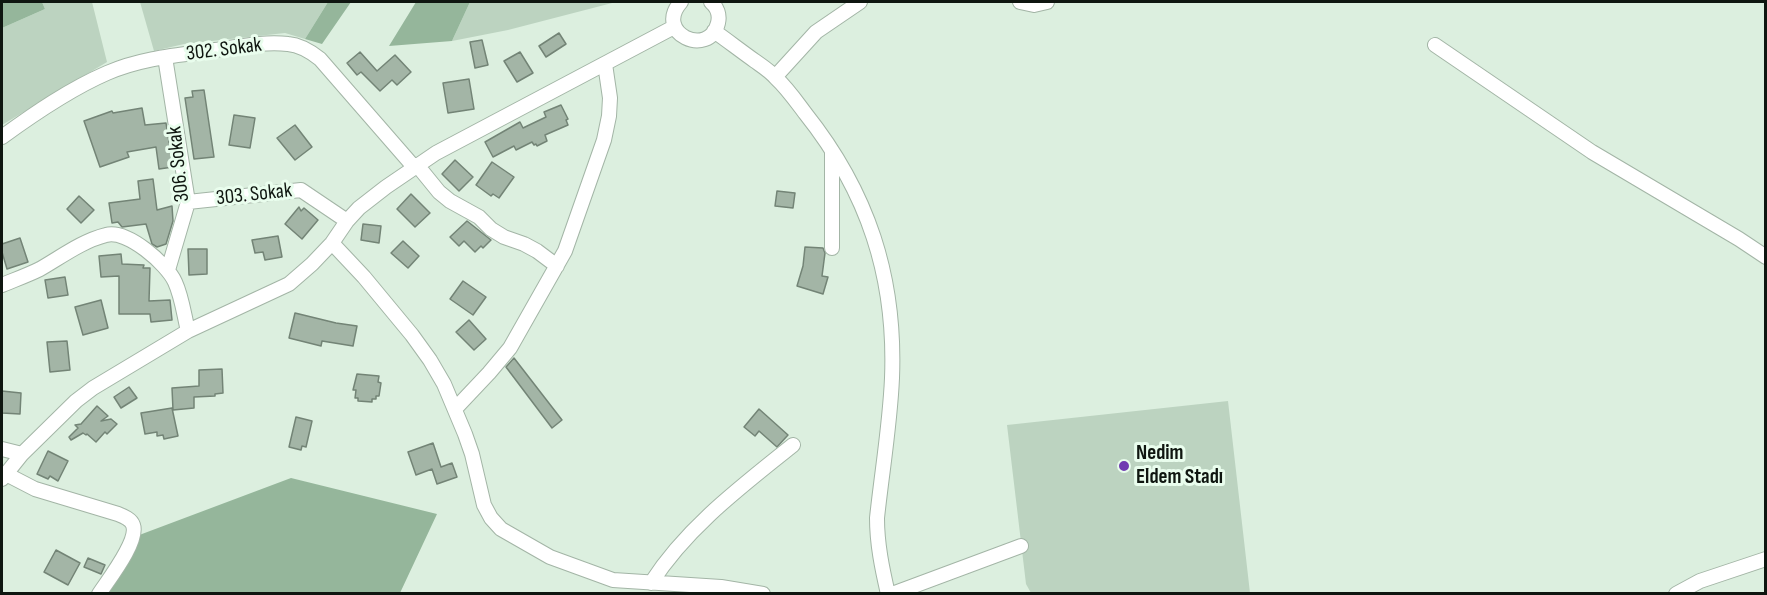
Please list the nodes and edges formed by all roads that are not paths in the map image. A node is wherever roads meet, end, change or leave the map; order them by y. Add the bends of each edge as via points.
1 (681, 2) edge
2 (711, 2) edge
3 (860, 2) edge
4 (1020, 2) edge
5 (1047, 2) edge
6 (674, 27) junction
7 (714, 31) junction
8 (1435, 45) dead end
9 (165, 57) junction
10 (605, 64) junction
11 (776, 77) junction
12 (2, 136) edge
13 (832, 150) junction
14 (416, 166) junction
15 (188, 202) junction
16 (347, 221) junction
17 (332, 243) junction
18 (832, 248) dead end
19 (1766, 257) edge
20 (557, 266) junction
21 (168, 270) junction
22 (2, 285) edge
23 (188, 331) junction
24 (455, 409) junction
25 (793, 445) dead end
26 (2, 449) edge
27 (22, 454) junction
28 (4, 476) edge
29 (1021, 546) dead end
30 (1766, 559) edge
31 (651, 583) junction
32 (99, 594) edge
33 (764, 594) edge
34 (890, 594) edge
35 (1676, 594) edge

1 - 6 street via 674,13
2 - 7 street via 719,18
3 - 11 street via 816,32
4 - 5 street
6 - 7 street via 694,41 709,37
6 - 10 street
7 - 11 street
8 - 19 street via 1592,152
9 - 12 street, 302. Sokak via 106,73 55,100
9 - 14 street, 302. Sokak via 265,44 290,44 309,51 321,59
9 - 15 street, 306. Sokak
10 - 14 street
10 - 20 street via 610,98 604,140
11 - 13 street
13 - 18 street
13 - 34 street via 853,187 882,262 891,316 890,411 877,524
14 - 16 street
14 - 20 street, 302. Sokak via 450,201
15 - 16 street, 303. Sokak via 301,190
15 - 21 street, 306. Sokak
16 - 17 street
17 - 23 street via 290,284
17 - 24 street via 412,335 444,384
20 - 24 street via 510,348
21 - 22 street via 135,242 112,234
21 - 23 street via 178,289
23 - 27 street via 93,388
24 - 31 street via 472,454 484,505 501,529 550,558 580,569 613,579
25 - 31 street via 709,514 662,565
26 - 27 street
27 - 28 street
28 - 32 street via 118,514 133,525 134,537
29 - 34 street
30 - 35 street via 1700,581
31 - 33 street

